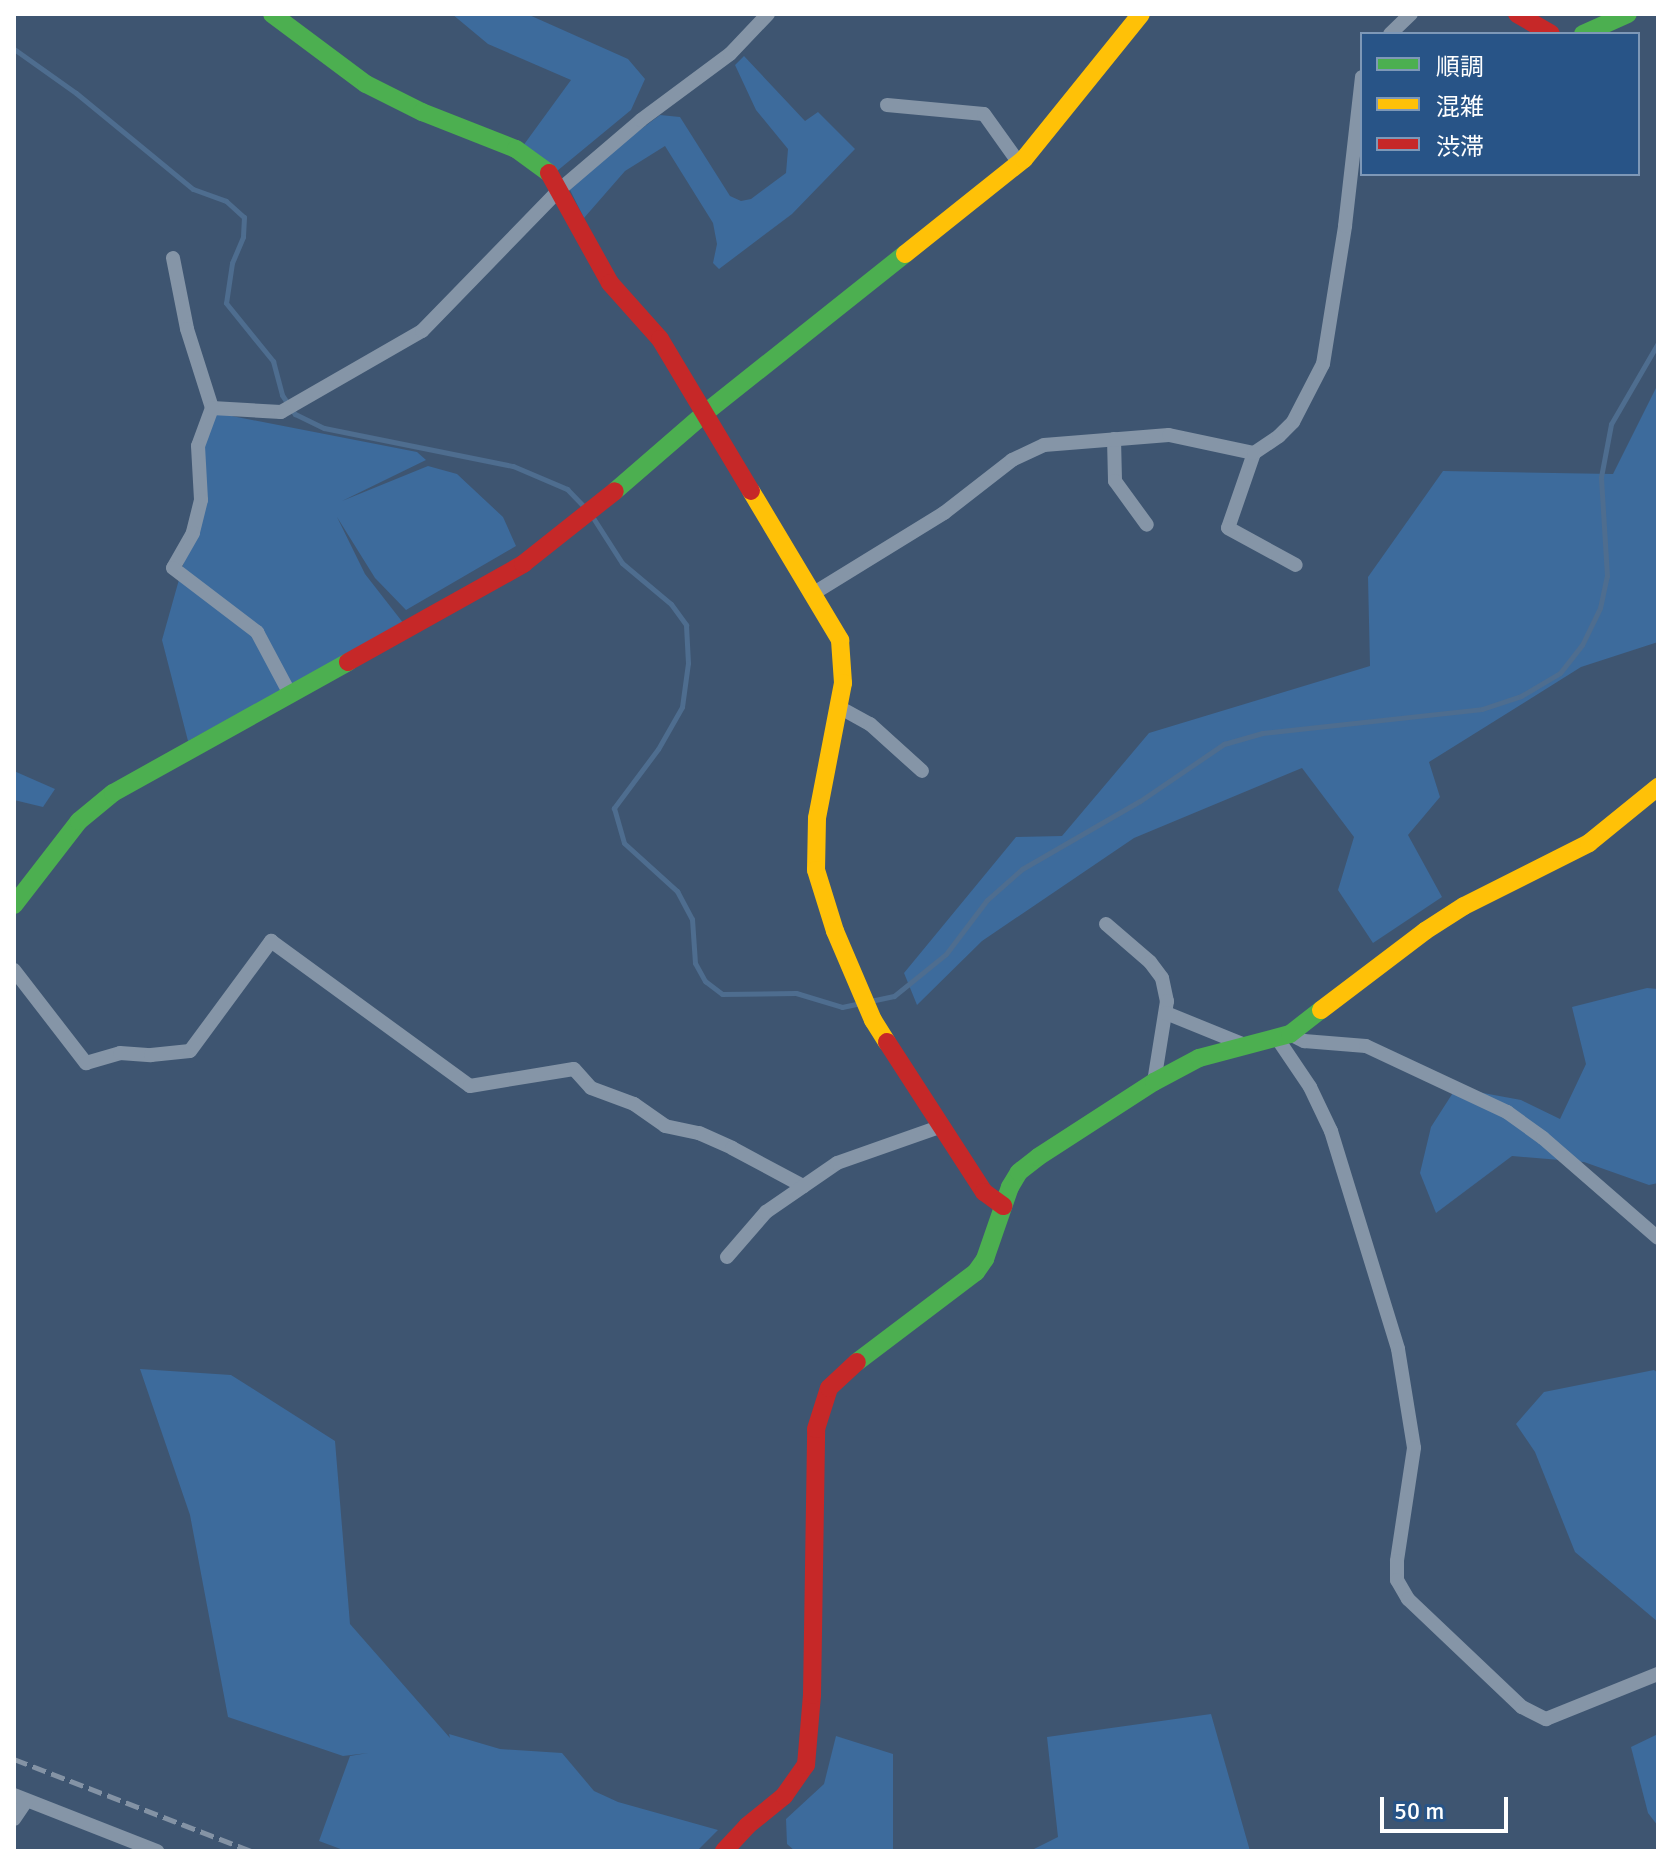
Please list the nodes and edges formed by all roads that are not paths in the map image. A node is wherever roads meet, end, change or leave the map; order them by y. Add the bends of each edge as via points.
1 (272, 14) edge
2 (768, 14) edge
3 (1141, 14) edge
4 (1411, 14) edge
5 (1517, 14) edge
6 (1628, 14) edge
7 (1392, 32) edge
8 (1548, 32) edge
9 (1588, 32) edge
10 (1360, 95) edge
11 (887, 105) dead end
12 (1019, 163) junction
13 (558, 191) junction
14 (173, 258) dead end
15 (212, 408) junction
16 (705, 413) junction
17 (1114, 439) junction
18 (1254, 453) junction
19 (1147, 525) dead end
20 (1296, 565) dead end
21 (814, 593) junction
22 (290, 694) junction
23 (837, 706) junction
24 (922, 771) dead end
25 (1658, 787) edge
26 (14, 905) edge
27 (1106, 924) dead end
28 (14, 970) edge
29 (1166, 1013) junction
30 (1283, 1036) junction
31 (1245, 1045) junction
32 (1154, 1082) junction
33 (942, 1126) junction
34 (803, 1186) junction
35 (1003, 1206) junction
36 (1655, 1231) edge
37 (727, 1257) dead end
38 (1658, 1674) edge
39 (20, 1798) edge
40 (14, 1819) edge
41 (157, 1851) edge
42 (724, 1851) edge

1 - 13 street via 366,84 516,149 549,172
2 - 13 street via 730,54
3 - 12 street
4 - 7 street
5 - 8 street
6 - 9 street
10 - 18 street via 1323,364 1293,422
11 - 12 street via 984,114
12 - 16 street
13 - 15 street via 422,331 281,412
13 - 16 street via 610,283 660,339
14 - 15 street via 187,329
15 - 22 street via 198,446 201,500 193,533 173,568 257,632
16 - 21 street
16 - 22 street via 523,564
17 - 18 street via 1169,435
17 - 19 street via 1115,481
17 - 21 street via 1044,445 1012,460 944,513
18 - 20 street via 1228,528
21 - 23 street via 840,640 843,683
22 - 26 street via 113,793 79,821
23 - 24 street via 870,724
23 - 33 street via 817,818 816,870 873,1020
25 - 30 street via 1589,843 1425,931
27 - 29 street via 1162,978
28 - 34 street via 86,1063 120,1053 190,1051 271,941 470,1086 574,1069 591,1088 634,1104 665,1126 699,1133
29 - 31 street
29 - 32 street
30 - 31 street
30 - 36 street via 1366,1046 1507,1112
30 - 38 street via 1331,1131 1398,1349 1414,1448 1397,1561 1397,1580 1408,1599 1522,1707 1546,1719
31 - 32 street via 1199,1058
32 - 35 street via 1019,1172
33 - 34 street via 837,1163
33 - 35 street via 984,1192
34 - 37 street via 766,1212
35 - 42 street via 976,1272 857,1359 829,1388 816,1429 806,1765 784,1796
39 - 40 street
39 - 41 street

